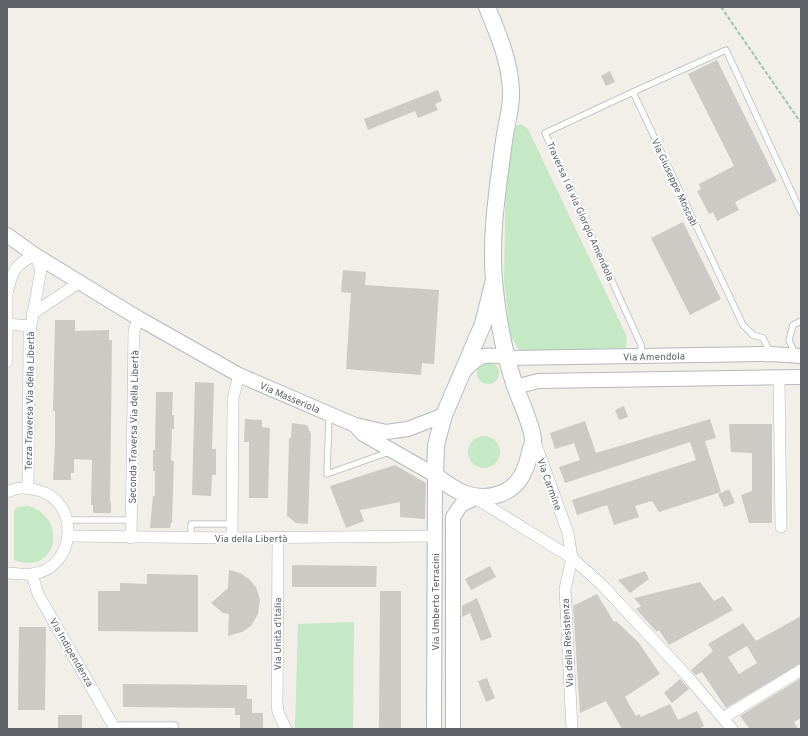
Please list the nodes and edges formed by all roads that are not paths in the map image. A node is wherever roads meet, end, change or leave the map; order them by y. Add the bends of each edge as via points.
1 (487, 7) edge
2 (633, 92) junction
3 (801, 212) edge
4 (7, 235) edge
5 (35, 255) junction
6 (494, 280) junction
7 (80, 282) junction
8 (7, 293) edge
9 (32, 314) junction
10 (138, 318) junction
11 (801, 321) edge
12 (7, 324) edge
13 (30, 326) junction
14 (771, 354) junction
15 (642, 356) junction
16 (799, 356) edge
17 (508, 358) junction
18 (7, 362) edge
19 (463, 372) junction
20 (239, 375) junction
21 (801, 377) edge
22 (779, 378) junction
23 (515, 386) junction
24 (329, 413) junction
25 (444, 415) junction
26 (355, 424) junction
27 (534, 439) junction
28 (391, 451) junction
29 (435, 475) junction
30 (28, 488) junction
31 (7, 492) edge
32 (475, 498) junction
33 (68, 520) junction
34 (132, 520) junction
35 (232, 524) junction
36 (781, 527) dead end
37 (68, 536) junction
38 (434, 536) junction
39 (131, 538) junction
40 (191, 538) junction
41 (232, 538) junction
42 (278, 538) junction
43 (572, 558) junction
44 (7, 573) edge
45 (32, 574) junction
46 (801, 670) edge
47 (723, 718) junction
48 (114, 728) edge
49 (175, 729) edge
50 (286, 729) edge
51 (434, 729) edge
52 (452, 729) edge
53 (572, 729) edge
54 (731, 729) edge

1 - 6 main road via 503,49 511,90 497,195
2 - 3 lane via 726,50
2 - 14 lane, Via Giuseppe Moscati via 743,325 753,335 763,338
2 - 15 lane, Traversa I di via Giorgio Amendola via 545,133 641,345
4 - 5 street, Via Masseriola
5 - 7 street, Via Masseriola
5 - 8 street via 16,267
5 - 9 street, Terza Traversa Via della Libertà via 41,270
6 - 17 main road, Via Carmine via 500,325
6 - 19 main road via 483,324
7 - 9 street
7 - 10 street, Via Masseriola
8 - 12 street
9 - 13 street, Terza Traversa Via della Libertà
10 - 20 street, Via Masseriola
10 - 34 street, Seconda Traversa Via della Libertà via 134,331
11 - 16 lane via 793,325 789,340
12 - 13 street
12 - 18 street
13 - 30 street, Terza Traversa Via della Libertà
14 - 15 street, Via Amendola
14 - 16 street, Via Amendola
15 - 17 street, Via Amendola
17 - 19 street via 489,354 476,359
17 - 23 main road, Via Carmine
19 - 25 main road
20 - 24 street, Via Masseriola
20 - 35 street via 233,398
21 - 22 street
22 - 23 street via 538,381
22 - 36 street
23 - 27 main road, Via Carmine
24 - 26 street, Via Masseriola
24 - 28 lane via 327,474
25 - 26 street via 408,429 386,432
25 - 29 main road via 436,445
26 - 28 street, Via Masseriola via 363,434
27 - 32 main road via 527,468 518,482 507,491 491,497
27 - 43 street, Via Carmine via 568,533
28 - 29 street, Via Masseriola
29 - 32 main road, Via Masseriola via 454,490
29 - 38 street, Via Umberto Terracini
30 - 31 street via 17,487
30 - 33 street via 47,493 60,503
32 - 43 street, Via Masseriola
32 - 52 street, Via Umberto Terracini via 461,505 454,517
33 - 34 lane
33 - 37 street
34 - 39 street, Seconda Traversa Via della Libertà
35 - 40 lane via 192,524
35 - 41 street
37 - 39 street, Via della Libertà
37 - 45 street via 61,555 48,568
38 - 42 street, Via della Libertà
38 - 51 street, Via Umberto Terracini
39 - 40 street, Via della Libertà
40 - 41 street, Via della Libertà
41 - 42 street, Via della Libertà
42 - 50 street, Via Unità d'Italia via 277,703
43 - 47 street via 601,584
43 - 53 street, Via della Resistenza via 564,589
44 - 45 street
45 - 48 street, Via Indipendenza via 38,594
46 - 47 street
47 - 54 street
48 - 49 lane via 121,725 175,725

